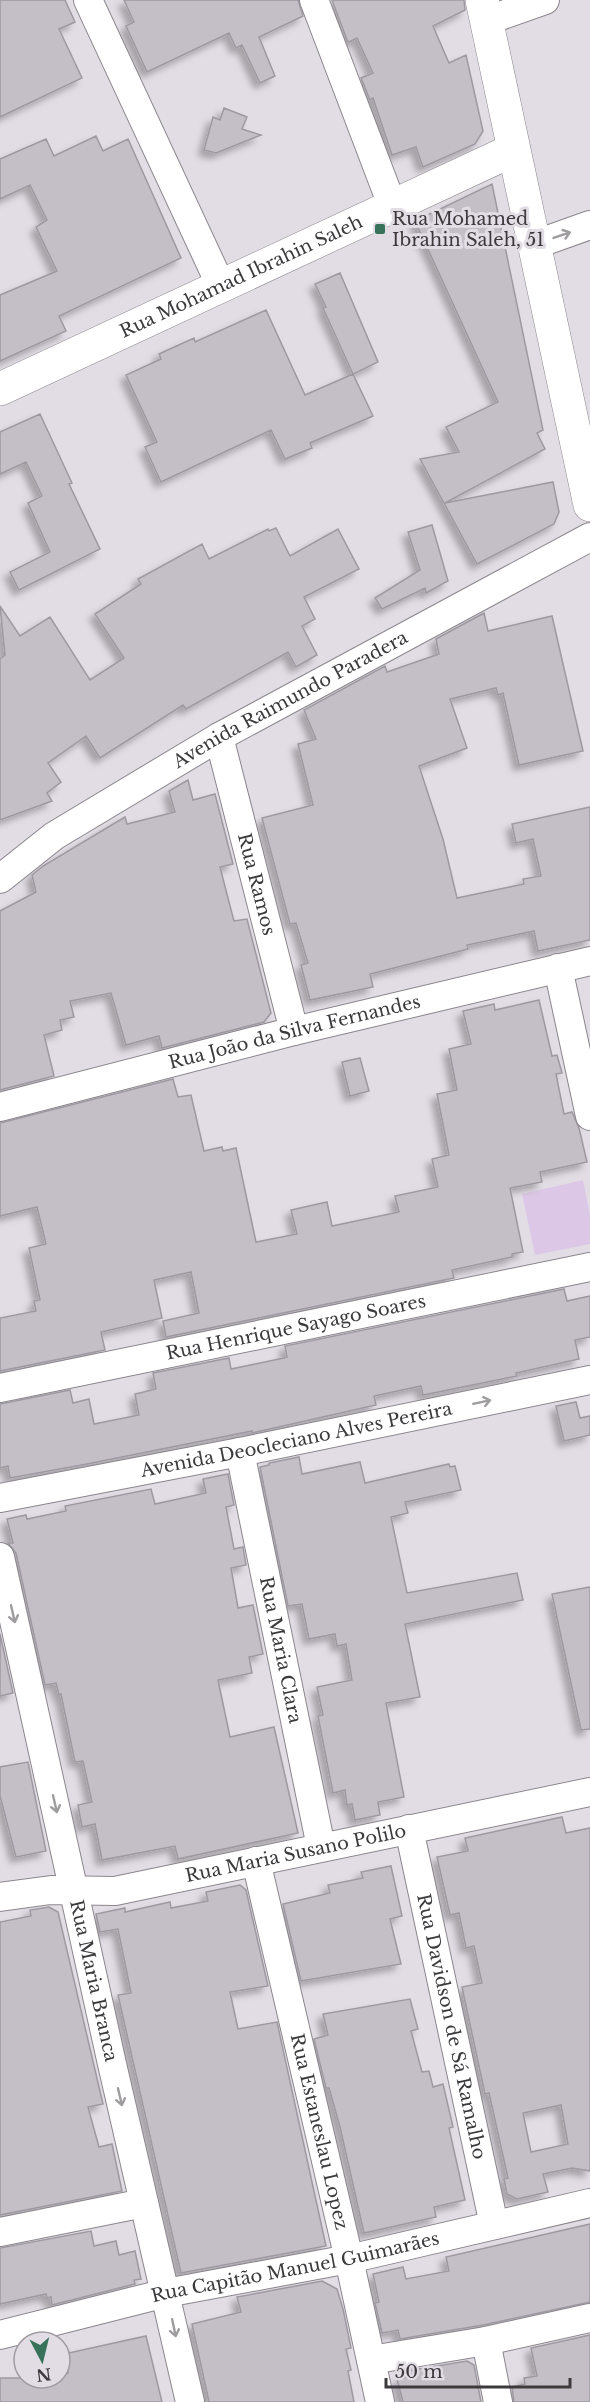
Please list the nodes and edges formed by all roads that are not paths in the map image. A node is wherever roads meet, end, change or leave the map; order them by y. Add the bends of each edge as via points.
1 (88, 0) edge
2 (314, 0) edge
3 (545, 0) edge
4 (484, 10) edge
5 (513, 150) junction
6 (392, 205) junction
7 (590, 225) edge
8 (534, 245) junction
9 (221, 286) junction
10 (0, 389) edge
11 (590, 505) edge
12 (590, 537) edge
13 (219, 736) junction
14 (0, 879) edge
15 (590, 961) edge
16 (558, 968) junction
17 (294, 1031) junction
18 (0, 1107) edge
19 (590, 1116) edge
20 (590, 1267) edge
21 (590, 1380) edge
22 (0, 1388) edge
23 (240, 1452) junction
24 (0, 1498) edge
25 (0, 1557) edge
26 (590, 1792) edge
27 (409, 1829) junction
28 (321, 1847) junction
29 (256, 1861) junction
30 (74, 1891) junction
31 (0, 1897) edge
32 (144, 2203) junction
33 (590, 2203) edge
34 (494, 2225) junction
35 (0, 2232) edge
36 (349, 2259) junction
37 (166, 2293) junction
38 (590, 2318) edge
39 (0, 2336) edge
40 (486, 2342) junction
41 (371, 2361) junction
42 (190, 2402) edge
43 (380, 2402) edge
44 (498, 2402) edge

1 - 9 street
2 - 6 street
3 - 4 street
4 - 5 street
5 - 6 street, Rua Mohamad Ibrahin Saleh
5 - 8 street
6 - 9 street, Rua Mohamad Ibrahin Saleh
8 -> 7 street
8 - 11 street
9 - 10 street, Rua Mohamad Ibrahin Saleh
12 - 13 street, Avenida Raimundo Paradera
13 - 14 street, Avenida Raimundo Paradera via 54,836
13 - 17 street, Rua Ramos
15 - 16 street, Rua João da Silva Fernandes
16 - 17 street, Rua João da Silva Fernandes
16 - 19 street
17 - 18 street, Rua João da Silva Fernandes
20 - 22 street, Rua Henrique Sayago Soares
23 -> 21 street, Avenida Deocleciano Alves Pereira
23 - 24 street, Avenida Deocleciano Alves Pereira
23 - 28 street, Rua Maria Clara
25 -> 30 street, Rua Maria Branca
26 - 27 street, Rua Maria Susano Polilo
27 - 28 street, Rua Maria Susano Polilo
27 - 34 street, Rua Davidson de Sá Ramalho
28 - 29 street, Rua Maria Susano Polilo
29 - 30 street, Rua Maria Susano Polilo via 115,1891
29 - 36 street, Rua Estaneslau Lopez
30 - 31 street, Rua Maria Susano Polilo
30 -> 32 street, Rua Maria Branca
32 - 35 street
32 - 37 street, Rua Maria Branca
33 - 34 street, Rua Capitão Manuel Guimarães
34 - 36 street, Rua Capitão Manuel Guimarães
36 - 37 street, Rua Capitão Manuel Guimarães
36 - 41 street, Rua Estaneslau Lopez
37 - 39 street, Rua Capitão Manuel Guimarães
37 -> 42 street, Rua Maria Branca
38 - 40 street
40 - 41 street
40 - 44 street
41 - 43 street, Rua Estaneslau Lopez

